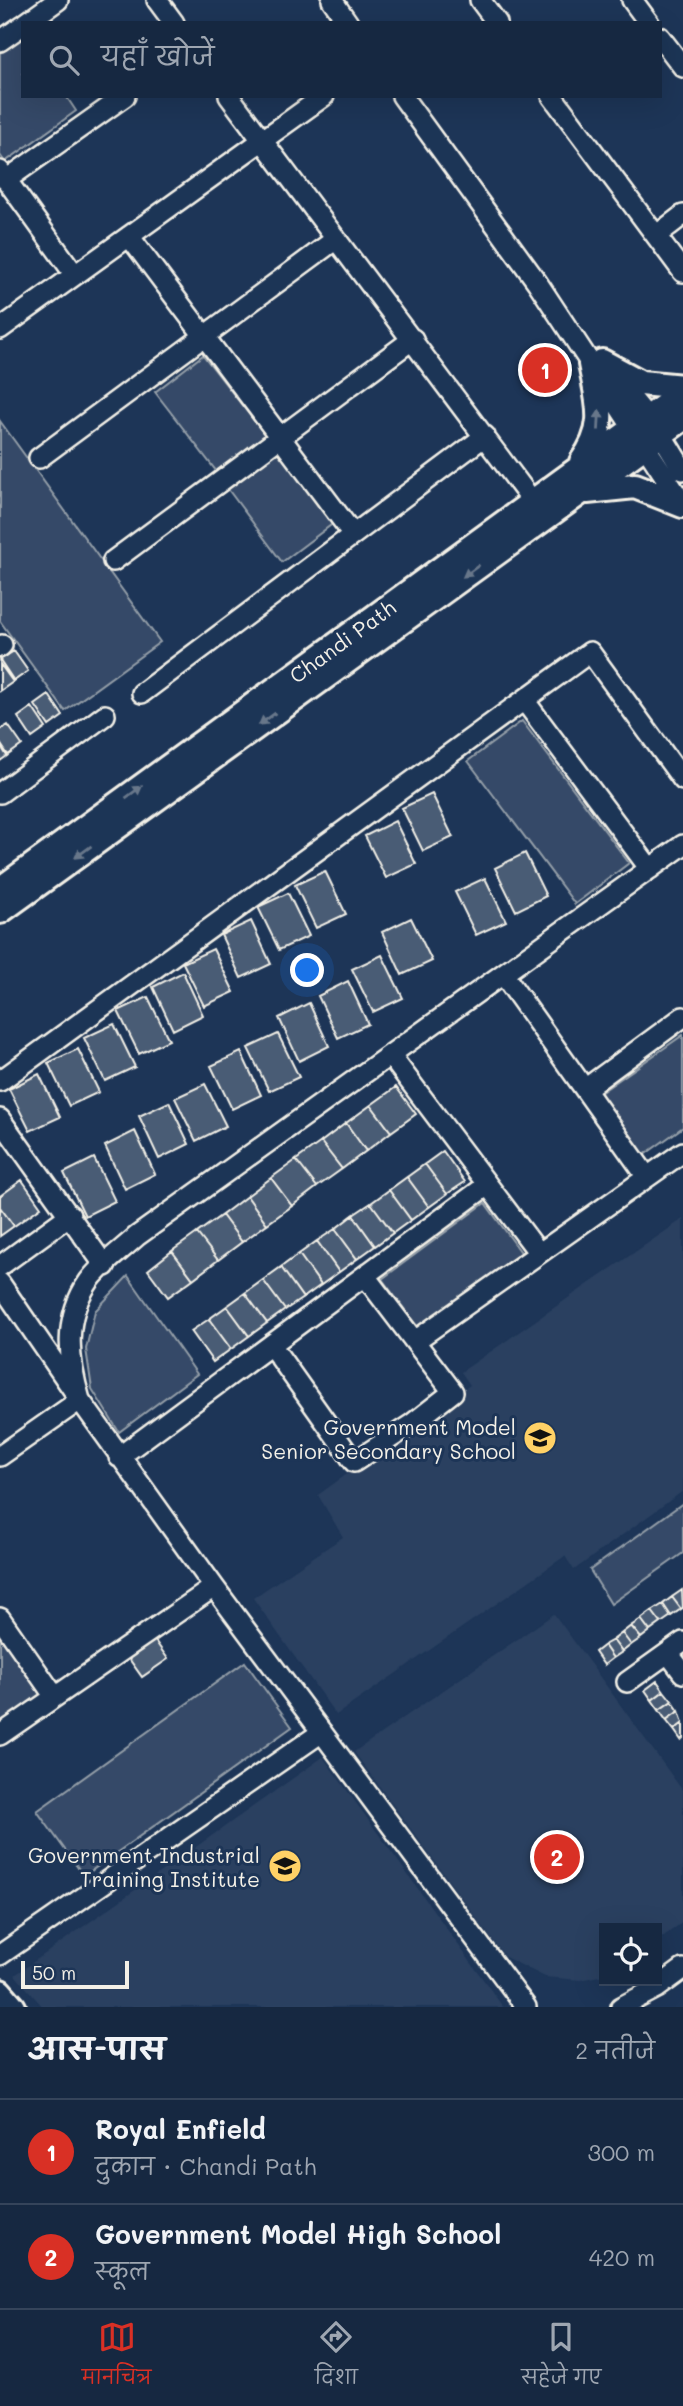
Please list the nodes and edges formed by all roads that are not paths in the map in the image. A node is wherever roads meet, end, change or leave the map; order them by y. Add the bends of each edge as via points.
1 (58, 0) edge
2 (157, 0) edge
3 (332, 0) edge
4 (480, 0) edge
5 (28, 21) edge
6 (173, 21) edge
7 (347, 21) edge
8 (496, 21) edge
9 (21, 26) edge
10 (662, 40) edge
11 (0, 41) edge
12 (683, 67) edge
13 (122, 98) edge
14 (230, 98) edge
15 (321, 98) edge
16 (403, 98) edge
17 (554, 98) edge
18 (261, 141) junction
19 (3, 176) edge
20 (683, 215) edge
21 (657, 235) junction
22 (129, 236) junction
23 (336, 239) junction
24 (683, 272) edge
25 (75, 275) junction
26 (0, 329) edge
27 (205, 336) junction
28 (412, 339) junction
29 (597, 363) junction
30 (683, 387) edge
31 (683, 393) edge
32 (683, 418) edge
33 (647, 431) junction
34 (485, 436) junction
35 (281, 437) junction
36 (39, 458) dead end
37 (683, 471) edge
38 (578, 482) junction
39 (533, 502) junction
40 (683, 504) edge
41 (352, 533) junction
42 (113, 561) dead end
43 (142, 693) dead end
44 (524, 700) junction
45 (105, 715) dead end
46 (683, 780) edge
47 (0, 793) edge
48 (683, 845) edge
49 (650, 869) junction
50 (0, 890) edge
51 (0, 911) edge
52 (503, 975) junction
53 (683, 1017) edge
54 (390, 1055) junction
55 (0, 1081) edge
56 (585, 1089) junction
57 (0, 1119) edge
58 (683, 1152) edge
59 (648, 1177) junction
60 (486, 1186) junction
61 (69, 1216) junction
62 (539, 1253) junction
63 (0, 1266) edge
64 (105, 1266) junction
65 (365, 1276) junction
66 (0, 1283) edge
67 (415, 1341) junction
68 (271, 1345) junction
69 (80, 1401) junction
70 (0, 1456) edge
71 (119, 1457) junction
72 (214, 1587) junction
73 (0, 1618) edge
74 (676, 1648) edge
75 (683, 1674) edge
76 (627, 1682) dead end
77 (55, 1696) junction
78 (321, 1732) junction
79 (0, 1735) edge
80 (0, 1955) edge
81 (683, 1969) edge
82 (0, 1992) edge
83 (529, 2005) edge
84 (13, 2007) edge
85 (621, 2007) edge

1 - 5 street
2 - 6 street
3 - 7 street
4 - 8 street
9 - 11 street
10 - 12 street
13 - 19 street
14 - 18 street
15 - 18 street
16 - 29 street
17 - 21 street
18 - 22 street
18 - 23 street
19 - 25 street
20 - 21 street
21 - 24 street
22 - 25 street
22 - 27 street
23 - 27 street
23 - 28 street
25 - 26 street
27 - 35 street
27 - 36 street
28 - 34 street
28 - 35 street
29 - 30 main road via 641,383
29 - 33 street
38 -> 29 main road via 601,425
31 - 33 main road, Chandi Path
32 - 33 main road, Chandi Path
33 - 37 street
33 - 38 main road, Chandi Path
33 - 40 street
34 - 39 street
34 - 41 street
35 - 41 street
35 - 42 street
38 - 39 main road, Chandi Path
38 - 40 main road via 635,486
38 -> 51 main road, Chandi Path
50 -> 39 main road, Chandi Path
41 - 43 street
44 - 46 street via 590,652
44 - 49 street
44 - 55 street
45 - 47 street
48 - 49 street
49 - 52 street
52 - 54 street
52 - 56 street
53 - 56 street
54 - 60 street
54 - 64 street via 137,1236
56 - 59 street
57 - 61 street
58 - 59 street
59 - 62 street
60 - 62 street
60 - 65 street
61 - 63 street
61 - 64 street
62 - 67 street
64 - 69 street via 90,1279 71,1322 71,1370
65 - 67 street
65 - 68 street
66 - 69 street
67 - 68 street via 453,1392 354,1462
68 - 71 street
69 - 70 street
69 - 71 street
71 - 72 street
72 - 77 street
72 - 78 street
73 - 77 street
74 - 75 street
74 - 76 street
77 - 79 street
78 - 80 street
78 - 83 street
81 - 85 street
82 - 84 main road

